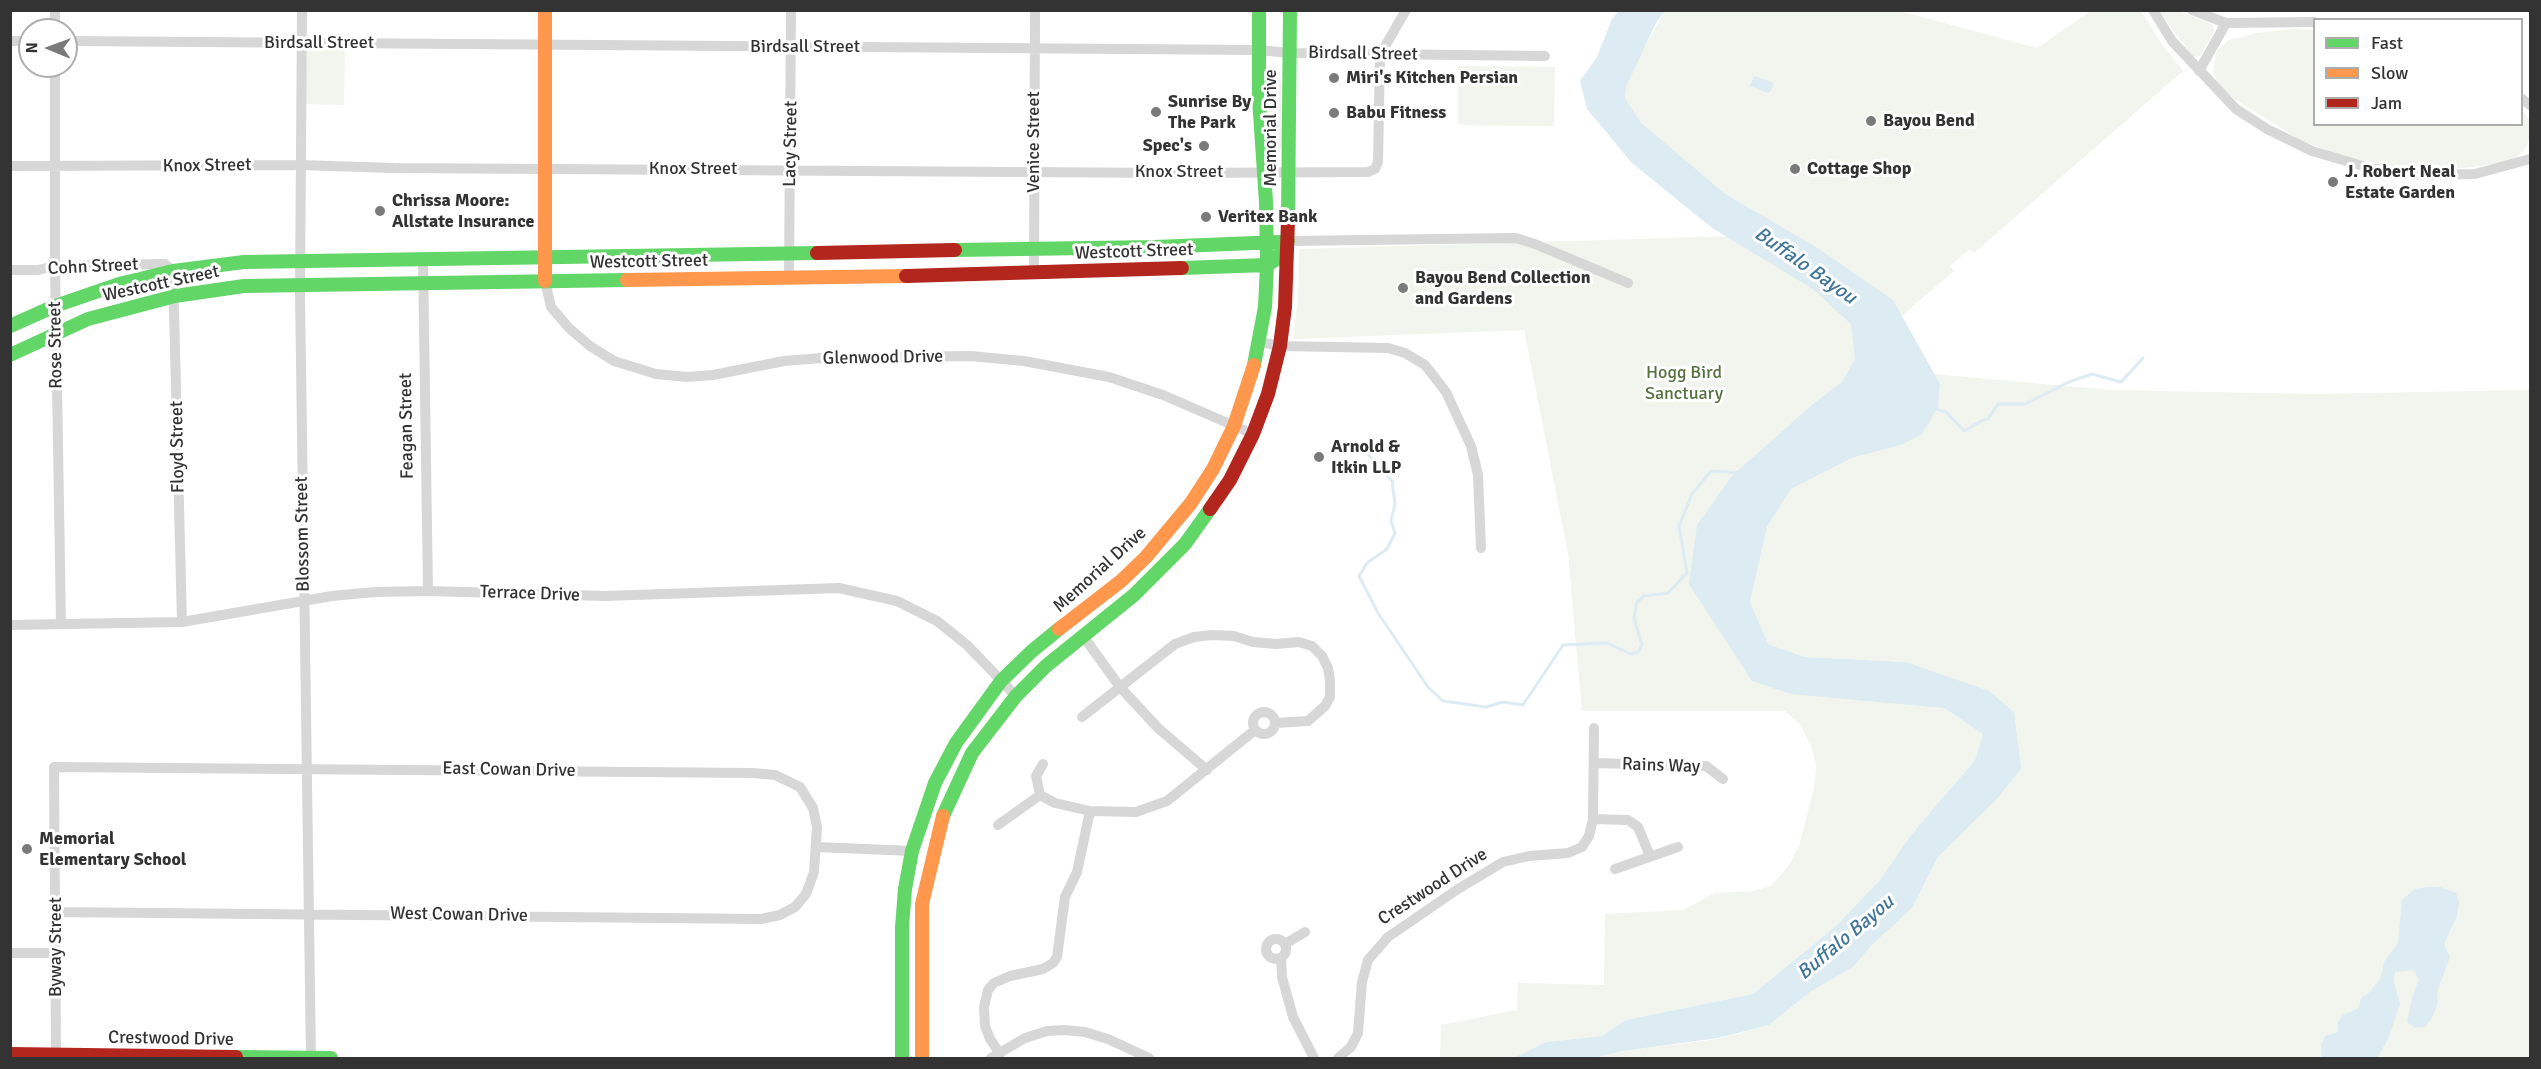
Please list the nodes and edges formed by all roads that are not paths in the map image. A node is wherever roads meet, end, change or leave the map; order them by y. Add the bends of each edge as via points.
1 (302, 10) edge
2 (545, 10) edge
3 (791, 10) edge
4 (1035, 10) edge
5 (1259, 10) edge
6 (1290, 10) edge
7 (1406, 10) edge
8 (2153, 10) edge
9 (2192, 10) edge
10 (2313, 22) edge
11 (2226, 23) junction
12 (78, 41) edge
13 (301, 43) junction
14 (544, 45) junction
15 (791, 46) junction
16 (1035, 48) junction
17 (1259, 50) junction
18 (1289, 53) junction
19 (1380, 55) junction
20 (1545, 56) dead end
21 (2199, 71) junction
22 (55, 78) edge
23 (2530, 159) edge
24 (299, 165) junction
25 (10, 166) edge
26 (56, 166) junction
27 (545, 168) junction
28 (790, 170) junction
29 (1289, 171) junction
30 (1035, 172) junction
31 (1264, 172) junction
32 (1288, 241) junction
33 (1268, 244) junction
34 (1143, 247) junction
35 (1034, 249) junction
36 (789, 254) junction
37 (544, 257) junction
38 (423, 260) junction
39 (300, 261) junction
40 (1267, 265) junction
41 (55, 266) junction
42 (1144, 269) junction
43 (10, 270) edge
44 (173, 271) junction
45 (1034, 274) junction
46 (789, 278) junction
47 (545, 281) junction
48 (423, 283) junction
49 (300, 284) junction
50 (1628, 284) dead end
51 (175, 296) junction
52 (55, 306) junction
53 (10, 326) edge
54 (56, 333) junction
55 (1260, 342) junction
56 (1280, 346) junction
57 (10, 355) edge
58 (1234, 426) junction
59 (1253, 434) junction
60 (1196, 496) junction
61 (1481, 548) dead end
62 (1176, 554) junction
63 (428, 591) junction
64 (303, 601) junction
65 (1070, 621) junction
66 (182, 622) junction
67 (61, 624) junction
68 (10, 625) edge
69 (1083, 636) junction
70 (1001, 681) junction
71 (1120, 687) junction
72 (1016, 696) junction
73 (1082, 717) dead end
74 (1275, 723) junction
75 (1594, 728) dead end
76 (1255, 730) junction
77 (956, 743) junction
78 (972, 753) junction
79 (1594, 763) junction
80 (1043, 764) dead end
81 (54, 767) joint
82 (306, 769) junction
83 (1207, 770) junction
84 (1723, 779) dead end
85 (1040, 795) junction
86 (1090, 811) junction
87 (1593, 819) junction
88 (998, 825) dead end
89 (1678, 846) dead end
90 (817, 847) junction
91 (912, 851) junction
92 (1650, 856) junction
93 (1615, 869) dead end
94 (922, 904) junction
95 (56, 912) junction
96 (309, 914) junction
97 (1305, 932) dead end
98 (1285, 944) junction
99 (10, 953) edge
100 (56, 953) junction
101 (1281, 958) junction
102 (10, 1054) edge
103 (56, 1054) junction
104 (996, 1056) edge
105 (311, 1058) edge
106 (331, 1059) edge
107 (902, 1059) edge
108 (922, 1059) edge
109 (1149, 1059) edge
110 (1314, 1059) edge
111 (1338, 1059) edge

1 - 13 street, Blossom Street
2 - 14 main road
3 - 15 street, Lacy Street
4 - 16 street, Venice Street
5 - 17 main road, Memorial Drive
6 - 18 main road, Memorial Drive
7 - 19 street
8 - 21 street via 2172,41
9 - 11 street
10 - 11 street
11 - 21 street
12 - 13 street, Birdsall Street
13 - 14 street, Birdsall Street
13 - 24 street, Blossom Street
14 - 15 street, Birdsall Street
14 - 27 main road
15 - 16 street, Birdsall Street
15 - 28 street, Lacy Street
16 - 17 street, Birdsall Street
16 - 30 street, Venice Street
17 - 18 street, Birdsall Street
17 - 31 main road, Memorial Drive
18 - 19 street, Birdsall Street
18 - 29 main road, Memorial Drive
19 - 20 street, Birdsall Street
19 - 29 street, Knox Street via 1375,169
21 - 23 street via 2236,109 2259,124 2340,161 2395,173 2451,176 2475,174
22 - 26 street, Rose Street
24 - 26 street, Knox Street
24 - 27 street, Knox Street
24 - 39 street, Blossom Street
25 - 26 street, Knox Street
26 - 41 street, Rose Street
27 - 28 street, Knox Street
27 - 37 main road
28 - 30 street, Knox Street
28 - 36 street, Lacy Street
29 - 31 street, Knox Street
29 - 32 main road, Memorial Drive
30 - 31 street, Knox Street
30 - 35 street, Venice Street
31 - 33 main road, Memorial Drive
32 - 33 main road, Westcott Street
32 - 40 main road via 1277,259
32 - 50 street, Westcott Street via 1516,238
32 - 56 main road, Memorial Drive
33 - 34 main road, Westcott Street
33 - 40 main road, Memorial Drive
34 - 35 main road, Westcott Street
34 - 42 main road
35 - 36 main road, Westcott Street
35 - 45 street, Venice Street
36 - 37 main road, Westcott Street
36 - 46 street, Lacy Street
37 - 38 main road, Westcott Street
37 - 47 main road
38 - 39 main road, Westcott Street
38 - 48 street, Feagan Street
39 - 44 main road, Westcott Street
39 - 49 street, Blossom Street
40 - 42 main road, Westcott Street
40 - 55 main road, Memorial Drive
41 - 43 street, Cohn Street
41 - 44 street, Cohn Street via 165,264
41 - 52 street, Rose Street
42 - 45 main road, Westcott Street
44 - 51 street, Floyd Street
44 - 52 main road, Westcott Street
45 - 46 main road, Westcott Street
46 - 47 main road, Westcott Street
47 - 48 main road, Westcott Street
47 - 58 street, Glenwood Drive via 551,307 590,346 614,361 656,374 713,375 821,358 970,356 1109,377
48 - 49 main road, Westcott Street
48 - 63 street, Feagan Street
49 - 51 main road, Westcott Street via 244,286
49 - 64 street, Blossom Street
51 - 54 main road, Westcott Street via 88,319
51 - 66 street, Floyd Street
52 - 53 main road, Westcott Street
52 - 54 street, Rose Street
54 - 57 main road, Westcott Street
54 - 67 street, Rose Street
55 - 56 street
55 - 58 main road, Memorial Drive
56 - 59 main road, Memorial Drive
56 - 61 street via 1388,348 1425,365 1446,392 1471,446 1478,475
58 - 59 street, Glenwood Drive
58 - 60 main road, Memorial Drive
59 - 62 main road, Memorial Drive via 1230,480
60 - 62 main road via 1195,516 1175,540
60 - 65 main road, Memorial Drive via 1146,557
62 - 69 main road, Memorial Drive
63 - 64 street, Terrace Drive via 355,593
63 - 70 street, Terrace Drive via 605,596 839,588 916,608 967,645
64 - 66 street, Terrace Drive
64 - 82 street, Blossom Street
65 - 69 main road
65 - 70 main road, Memorial Drive
66 - 67 street, Terrace Drive
67 - 68 street, Terrace Drive
69 - 71 street
69 - 72 main road, Memorial Drive
70 - 72 street, Terrace Drive
70 - 77 main road, Memorial Drive
71 - 73 street
71 - 74 street via 1174,644 1194,637 1234,636 1253,642 1299,642 1312,646 1328,668 1330,697 1308,721
71 - 83 street via 1158,728
72 - 78 main road, Memorial Drive
74 - 76 street via 1267,734
74 - 76 street via 1270,714 1260,713 1253,721
75 - 79 street, Crestwood Drive
76 - 83 street
77 - 78 main road
77 - 91 main road, Memorial Drive via 935,783
78 - 94 main road, Memorial Drive via 941,821
79 - 84 street, Rains Way via 1706,766
79 - 87 street, Crestwood Drive
80 - 85 street via 1036,776
81 - 82 street, East Cowan Drive
81 - 95 street, Byway Street
82 - 90 street, East Cowan Drive via 775,774 800,787 813,808
82 - 96 street, Blossom Street
83 - 86 street via 1167,801 1151,808 1136,812
85 - 86 street
85 - 88 street
86 - 104 street via 1077,872 1065,897 1057,957 1043,969 1010,976 988,990 985,1026
87 - 92 street via 1628,820 1638,827
87 - 111 street, Crestwood Drive via 1589,836 1576,851 1503,862 1388,937 1368,960 1358,1033
89 - 92 street
90 - 91 street
90 - 96 street, West Cowan Drive via 806,894 795,907 761,918
91 - 94 main road via 921,861 917,890
91 - 107 main road, Memorial Drive via 902,927
92 - 93 street
94 - 108 main road, Memorial Drive
95 - 96 street, West Cowan Drive
95 - 100 street, Byway Street
96 - 105 street, Blossom Street
97 - 98 street
98 - 101 street
98 - 101 street via 1273,939 1266,946 1269,956
99 - 100 street
100 - 103 street, Byway Street
101 - 110 street via 1293,1017
102 - 103 main road, Crestwood Drive
103 - 105 main road, Crestwood Drive
104 - 109 street via 1025,1038 1065,1030 1108,1039
105 - 106 main road, Crestwood Drive

